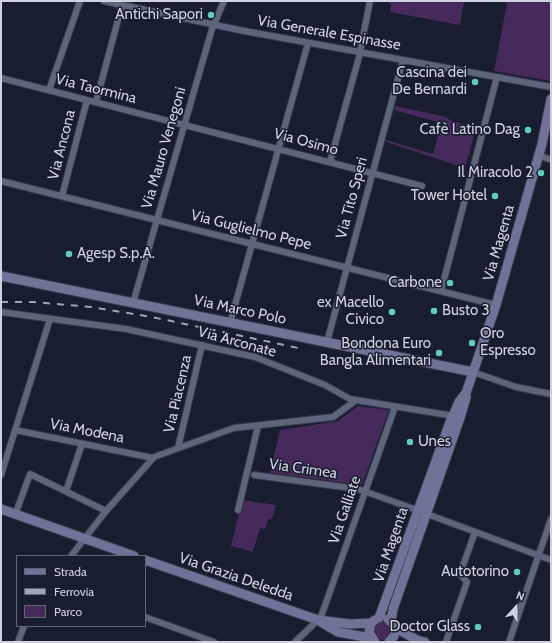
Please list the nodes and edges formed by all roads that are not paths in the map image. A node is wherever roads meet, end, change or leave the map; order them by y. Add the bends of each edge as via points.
1 (80, 1) edge
2 (104, 1) edge
3 (141, 1) edge
4 (224, 1) edge
5 (370, 1) edge
6 (122, 5) junction
7 (139, 9) junction
8 (214, 25) junction
9 (308, 43) junction
10 (360, 52) junction
11 (403, 60) junction
12 (497, 77) junction
13 (1, 78) edge
14 (551, 87) edge
15 (49, 90) junction
16 (551, 99) edge
17 (87, 100) junction
18 (96, 102) junction
19 (184, 124) junction
20 (278, 148) junction
21 (538, 155) junction
22 (551, 160) edge
23 (330, 162) junction
24 (372, 173) junction
25 (1, 181) edge
26 (422, 186) dead end
27 (62, 196) junction
28 (157, 220) junction
29 (252, 243) junction
30 (347, 267) junction
31 (1, 276) edge
32 (441, 290) junction
33 (133, 303) junction
34 (496, 305) junction
35 (1, 312) edge
36 (50, 319) junction
37 (230, 323) junction
38 (327, 342) junction
39 (202, 345) junction
40 (474, 372) junction
41 (550, 391) edge
42 (355, 401) junction
43 (395, 407) junction
44 (456, 417) junction
45 (258, 426) junction
46 (15, 430) junction
47 (82, 444) junction
48 (178, 448) junction
49 (153, 458) junction
50 (1, 475) edge
51 (254, 475) dead end
52 (66, 491) junction
53 (365, 491) junction
54 (1, 509) edge
55 (238, 510) dead end
56 (417, 510) junction
57 (106, 511) junction
58 (427, 514) junction
59 (15, 515) junction
60 (551, 519) edge
61 (475, 532) junction
62 (84, 539) junction
63 (72, 555) edge
64 (131, 555) edge
65 (539, 556) junction
66 (146, 560) edge
67 (551, 560) edge
68 (146, 617) edge
69 (318, 620) junction
70 (375, 621) junction
71 (393, 625) junction
72 (24, 627) edge
73 (373, 641) edge
74 (390, 641) edge
75 (421, 641) edge
76 (18, 642) edge
77 (214, 642) edge
78 (295, 642) edge
79 (446, 642) edge
80 (509, 642) edge

1 - 15 street
2 - 6 street, Via Generale Espinasse
3 - 7 street
4 - 8 street, Via Mauro Venegoni
5 - 10 street
6 - 7 street, Via Generale Espinasse
6 - 18 street, Via Ancona
7 - 8 street, Via Generale Espinasse
8 - 9 street, Via Generale Espinasse
8 - 19 street, Via Mauro Venegoni
9 - 10 street, Via Generale Espinasse
9 - 20 street
10 - 11 street, Via Generale Espinasse
10 - 23 street
11 - 12 street, Via Generale Espinasse
11 - 24 street, Via Tito Speri
12 - 14 street, Via Generale Espinasse
12 - 32 street
13 - 15 street, Via Taormina
15 - 17 street, Via Taormina
16 - 21 street, Via Magenta
17 - 18 street, Via Taormina
17 - 27 street, Via Ancona
18 - 19 street, Via Taormina
19 - 20 street, Via Osimo
19 - 28 street, Via Mauro Venegoni
20 - 23 street, Via Osimo
20 - 29 street
21 - 22 street
21 - 34 street, Via Magenta
23 - 24 street, Via Osimo
24 - 26 street, Via Osimo
24 - 30 street, Via Tito Speri
25 - 27 street, Via Guglielmo Pepe
27 - 28 street, Via Guglielmo Pepe
28 - 29 street, Via Guglielmo Pepe
28 - 33 street, Via Mauro Venegoni
29 - 30 street, Via Guglielmo Pepe
29 - 37 street
30 - 32 street, Via Guglielmo Pepe
30 - 38 street, Via Tito Speri
31 - 33 street, Via Marco Polo
32 - 34 street, Via Guglielmo Pepe
33 - 37 street, Via Marco Polo
34 - 40 street, Via Magenta
35 - 36 street, Via Arconate
36 - 39 street, Via Arconate via 126,329
36 - 46 street
37 - 38 street, Via Marco Polo
38 - 40 street, Via Marco Polo
39 - 42 street, Via Arconate via 258,358 325,385
39 - 48 street, Via Piacenza
40 - 41 street via 516,387
40 - 44 street, Via Magenta via 466,398
42 - 43 street, Via Arconate
42 - 45 street via 333,417
43 - 44 street, Via Arconate
43 - 53 street, Via Galliate
44 - 56 street, Via Magenta
44 - 58 street, Via Magenta
45 - 48 street via 231,429
45 - 55 street
46 - 47 street, Via Modena
46 - 50 street
47 - 49 street, Via Modena
47 - 52 street
48 - 49 street
49 - 57 street
51 - 53 street, Via Crimea
52 - 57 street
52 - 59 street via 30,474
53 - 56 street, Via Crimea
53 - 69 street, Via Galliate
54 - 59 street
56 - 70 street, Via Magenta
57 - 62 street
58 - 61 street
58 - 71 street, Via Magenta via 393,609
59 - 62 street
60 - 65 street
61 - 65 street
61 - 79 street via 460,574 467,582
62 - 63 street
62 - 64 street
65 - 67 street
65 - 80 street
66 - 69 street, Via Grazia Deledda
68 - 77 street
69 - 70 street, Via Grazia Deledda via 350,624
69 - 73 street, Via Grazia Deledda via 338,632
69 - 78 street
70 - 71 street, Via Grazia Deledda via 385,618
70 - 73 street, Via Magenta via 369,632
71 - 74 street, Via Magenta via 395,633
71 - 75 street, Via Grazia Deledda
72 - 76 street
74 - 75 street

